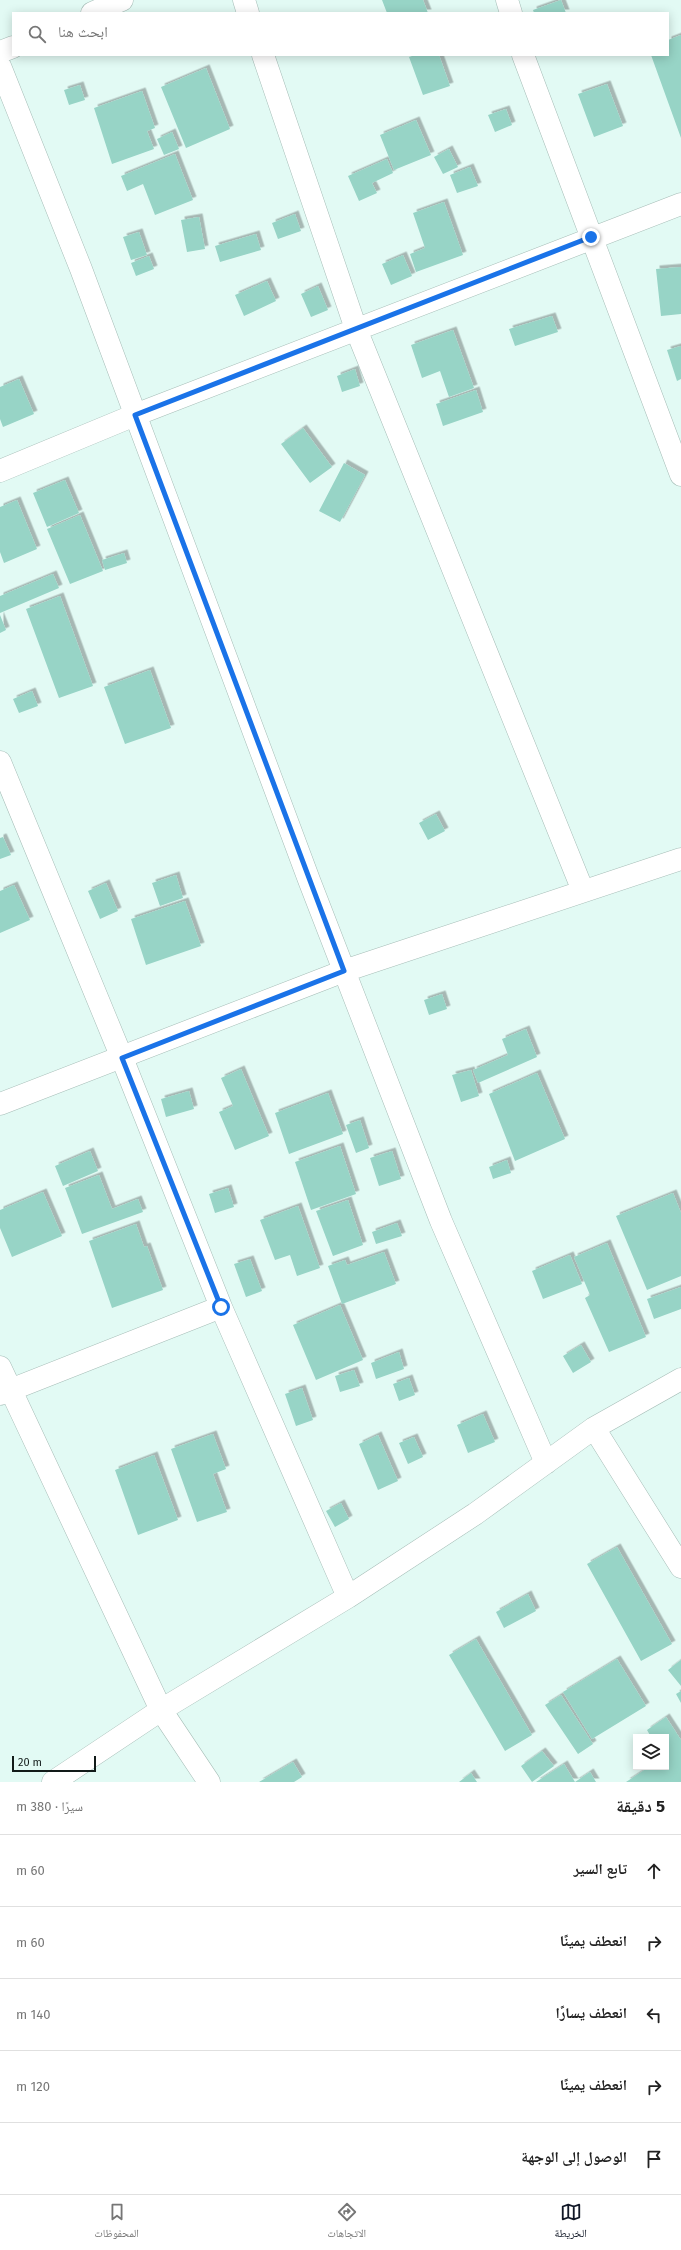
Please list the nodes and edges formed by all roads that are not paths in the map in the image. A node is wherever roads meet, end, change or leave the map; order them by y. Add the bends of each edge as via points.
1 (122, 0) edge
2 (244, 0) edge
3 (507, 0) edge
4 (94, 12) edge
5 (248, 12) edge
6 (511, 12) edge
7 (12, 47) edge
8 (0, 52) edge
9 (263, 56) edge
10 (523, 56) edge
11 (0, 66) edge
12 (681, 204) edge
13 (591, 237) junction
14 (356, 329) junction
15 (135, 415) junction
16 (0, 471) edge
17 (681, 475) edge
18 (0, 762) edge
19 (681, 859) edge
20 (583, 891) junction
21 (344, 971) junction
22 (122, 1058) junction
23 (0, 1104) edge
24 (221, 1307) junction
25 (0, 1367) edge
26 (681, 1379) edge
27 (5, 1392) edge
28 (594, 1428) junction
29 (546, 1463) junction
30 (681, 1567) edge
31 (348, 1597) junction
32 (161, 1710) junction
33 (53, 1782) edge
34 (209, 1782) edge

1 - 4 street
2 - 5 street
3 - 6 street
7 - 8 street
9 - 14 street
10 - 13 street
11 - 15 street via 81,269
12 - 13 street
13 - 14 street
13 - 17 street
14 - 15 street
14 - 20 street
15 - 16 street
15 - 21 street
18 - 22 street
19 - 20 street
20 - 21 street
21 - 22 street
21 - 29 street via 441,1221
22 - 23 street
22 - 24 street
24 - 27 street
24 - 31 street
25 - 27 street
26 - 28 street
27 - 32 street
28 - 29 street
28 - 30 street
29 - 31 street via 475,1514
31 - 32 street
32 - 33 street
32 - 34 street

